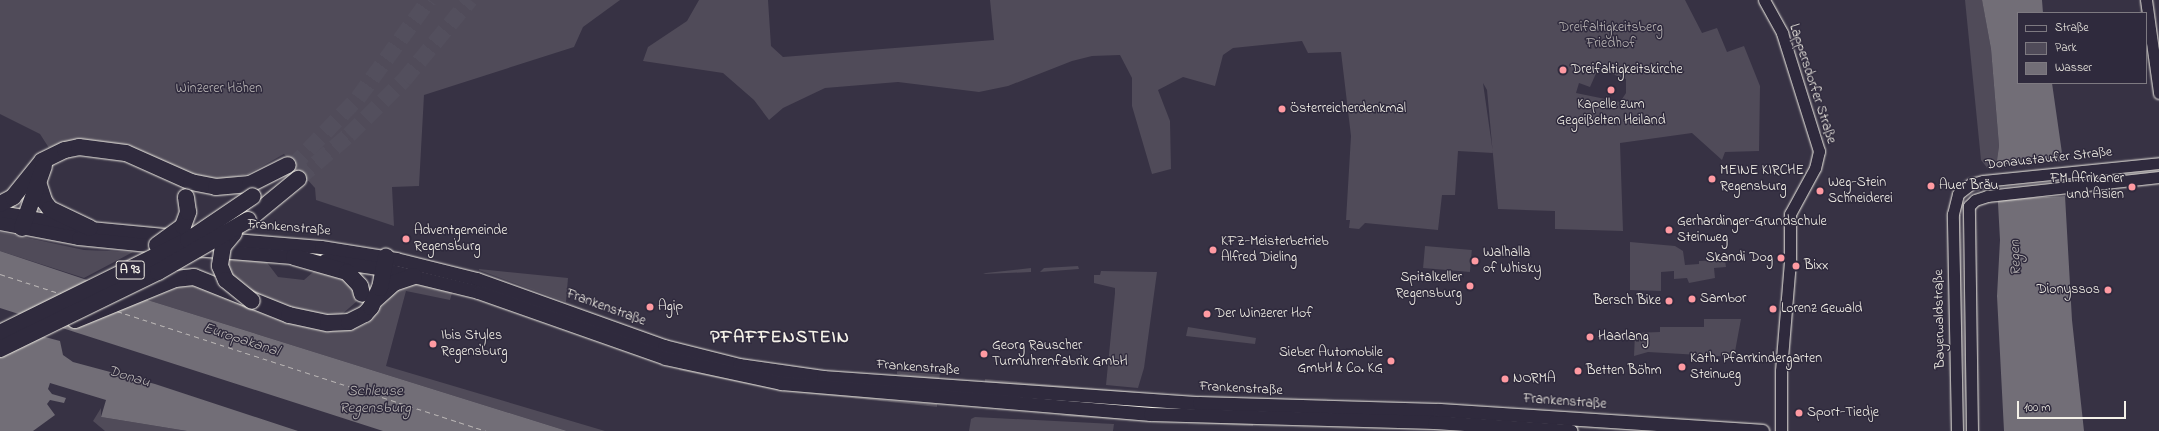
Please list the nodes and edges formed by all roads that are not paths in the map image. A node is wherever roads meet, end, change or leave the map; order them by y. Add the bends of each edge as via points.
1 (1764, 0) edge
2 (2146, 0) edge
3 (2159, 93) edge
4 (2159, 163) edge
5 (156, 165) junction
6 (293, 170) junction
7 (2159, 176) edge
8 (31, 184) junction
9 (0, 204) edge
10 (1955, 206) joint
11 (0, 212) edge
12 (23, 220) junction
13 (248, 220) junction
14 (0, 223) edge
15 (90, 228) junction
16 (294, 257) junction
17 (382, 262) junction
18 (414, 276) junction
19 (369, 297) junction
20 (252, 301) junction
21 (0, 331) edge
22 (0, 350) edge
23 (1571, 431) edge
24 (1762, 431) edge
25 (1781, 431) edge
26 (1957, 431) edge
27 (1972, 431) edge

1 - 25 street, Lappersdorfer Straße via 1782,33 1817,142 1818,161 1790,214 1781,371
2 - 3 street
4 - 10 street, Donaustaufer Straße via 1986,181 1963,188
5 - 6 highway via 191,182 220,187 250,184
5 - 8 highway via 96,147 72,149 50,157 36,167
5 - 21 highway, bridge via 176,183 186,197 187,219 176,233
6 - 13 highway, A 93 via 268,205
6 - 21 highway, A 93, bridge via 188,240
7 - 27 street, Donaustaufer Straße via 1988,196 1975,200 1969,206
8 - 9 highway
8 - 12 highway
8 - 15 highway via 50,209
10 - 26 street, Bayerwaldstraße
11 - 12 main road
12 - 14 main road
12 - 15 main road, Frankenstraße
12 - 16 main road, Frankenstraße via 132,244
13 - 20 highway, bridge via 223,246 219,260 226,280
13 - 22 highway, A 93, bridge via 164,269
15 - 17 main road, Frankenstraße via 322,247
16 - 17 main road, Frankenstraße
16 - 19 highway via 347,272
17 - 18 main road, Frankenstraße
17 - 19 highway
17 - 24 main road, Frankenstraße via 477,280 664,346 758,369 823,377 1256,406 1439,410
18 - 19 highway via 394,283
18 - 23 main road, Frankenstraße via 499,299 664,358 781,383 1150,414 1434,422
19 - 20 highway via 366,314 341,323 306,320
20 - 22 highway, bridge via 206,280 194,277 175,278

